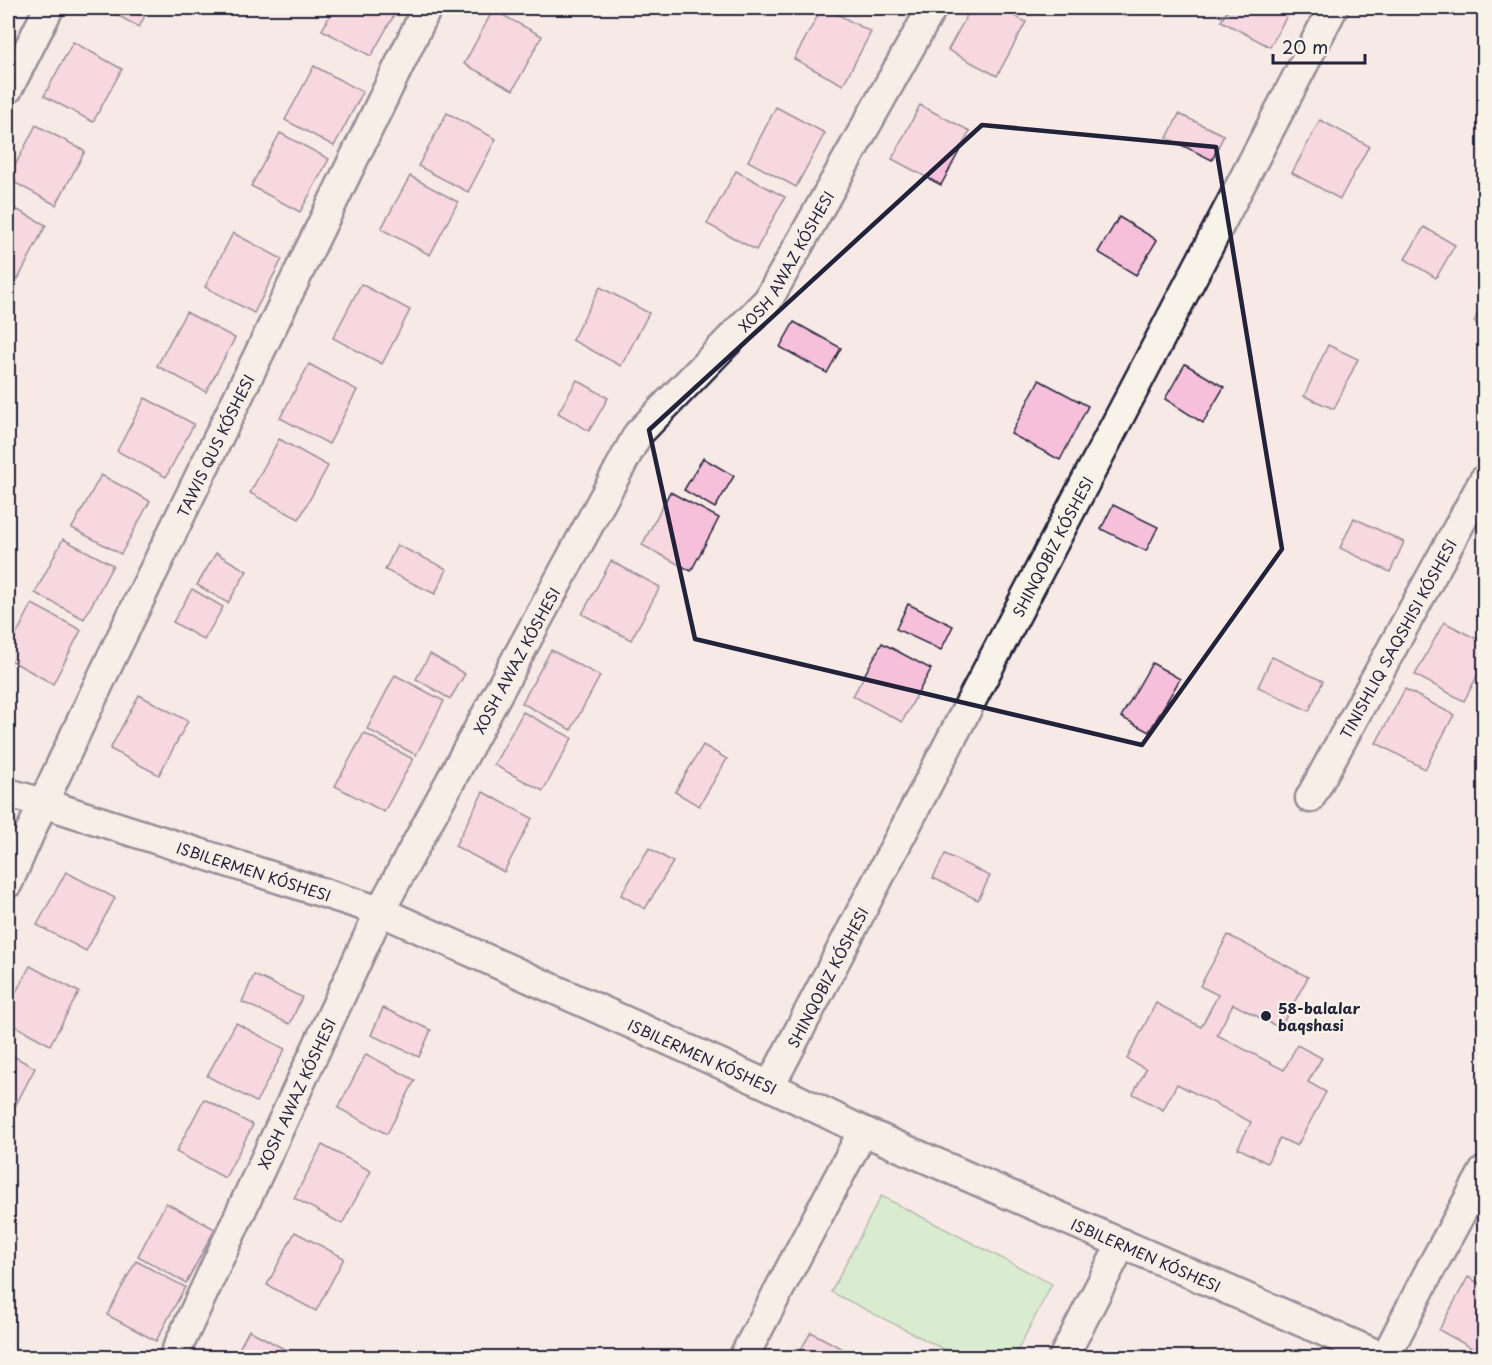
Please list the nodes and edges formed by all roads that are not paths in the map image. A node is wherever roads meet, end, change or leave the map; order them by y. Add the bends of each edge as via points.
1 (49, 8) edge
2 (427, 8) edge
3 (932, 8) edge
4 (1334, 8) edge
5 (8, 89) edge
6 (1485, 480) edge
7 (8, 793) edge
8 (1310, 798) dead end
9 (44, 802) junction
10 (8, 884) edge
11 (380, 911) junction
12 (771, 1086) junction
13 (862, 1131) junction
14 (1485, 1172) edge
15 (1122, 1243) junction
16 (173, 1358) edge
17 (743, 1358) edge
18 (1063, 1358) edge
19 (1385, 1358) edge

1 - 5 street
2 - 9 street
3 - 11 street, XOSH AWAZ KÓSHESI via 768,300 638,434
4 - 12 street
6 - 8 street
7 - 9 street, ISBILERMEN KÓSHESI
9 - 10 street
9 - 11 street, ISBILERMEN KÓSHESI
11 - 12 street, ISBILERMEN KÓSHESI
11 - 16 street, XOSH AWAZ KÓSHESI
12 - 13 street, ISBILERMEN KÓSHESI
13 - 15 street, ISBILERMEN KÓSHESI
13 - 17 street
14 - 19 street
15 - 18 street
15 - 19 street, ISBILERMEN KÓSHESI

